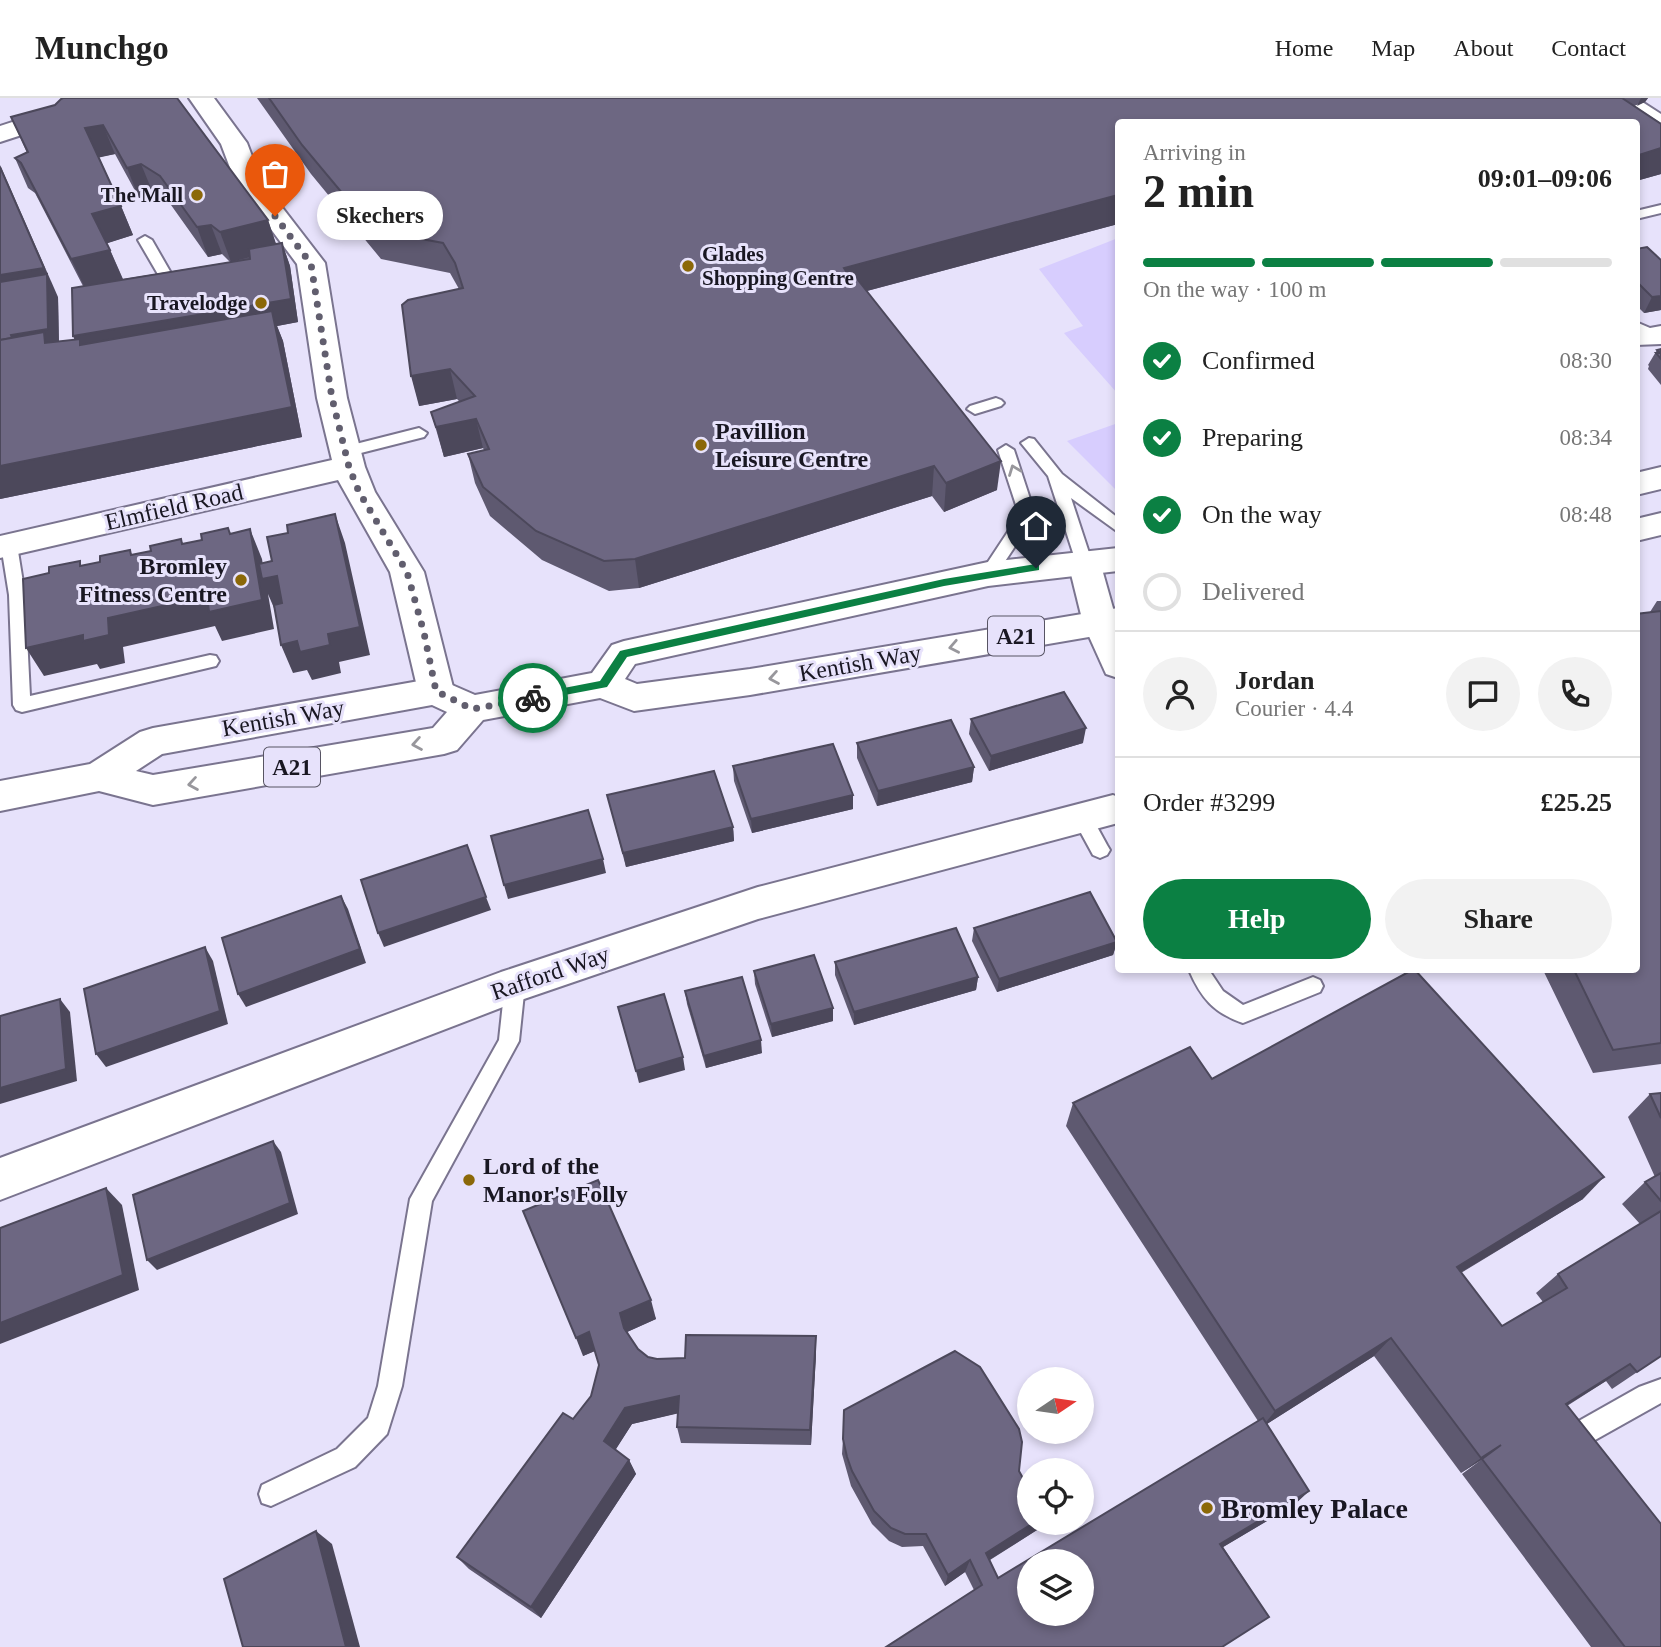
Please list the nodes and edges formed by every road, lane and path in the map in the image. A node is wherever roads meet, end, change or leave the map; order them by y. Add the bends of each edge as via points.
1 (66, 98) edge
2 (111, 98) edge
3 (201, 98) edge
4 (1620, 98) edge
5 (1611, 99) edge
6 (1637, 99) edge
7 (1661, 108) edge
8 (1661, 119) edge
9 (0, 120) edge
10 (0, 134) edge
11 (1661, 209) edge
12 (1640, 214) edge
13 (145, 240) dead end
14 (196, 278) edge
15 (996, 403) dead end
16 (975, 409) dead end
17 (418, 433) dead end
18 (1029, 443) dead end
19 (1006, 450) dead end
20 (347, 460) junction
21 (1055, 475) junction
22 (1661, 478) edge
23 (1640, 483) edge
24 (1115, 524) edge
25 (1661, 524) edge
26 (1640, 529) edge
27 (5, 546) edge
28 (1115, 559) edge
29 (1084, 562) junction
30 (988, 574) junction
31 (1109, 622) edge
32 (1115, 651) edge
33 (210, 661) dead end
34 (603, 684) junction
35 (436, 691) junction
36 (472, 709) junction
37 (99, 777) junction
38 (0, 796) edge
39 (1098, 826) dead end
40 (1200, 973) edge
41 (515, 984) junction
42 (1313, 986) dead end
43 (0, 1180) edge
44 (1661, 1391) edge
45 (1586, 1430) edge
46 (271, 1494) dead end

1 - 9 street
2 - 10 street
3 - 20 street via 234,144 248,181 297,252 311,264 332,398
4 - 5 lane
6 - 7 lane
6 - 8 lane
11 - 12 lane
13 - 14 lane via 171,285
15 - 16 lane
17 - 20 lane
18 - 21 lane
30 -> 19 lane via 1026,511
20 - 27 street, Elmfield Road
20 - 35 street via 359,492 407,572
21 - 24 lane
21 - 29 lane
22 - 23 street
25 - 26 street
27 - 33 lane via 17,595 22,705
28 - 29 street
29 - 30 street
29 - 31 street
30 - 34 street via 624,654
31 - 32 street
31 -> 34 street, Kentish Way / A21 via 634,698
34 - 36 street
35 - 36 street
35 - 37 street, Kentish Way / A21 via 153,742
36 -> 37 street, Kentish Way / A21 via 444,740 258,774 153,790
37 - 38 street, Kentish Way / A21
39 - 41 street, Rafford Way via 758,903
40 - 42 lane via 1223,1007 1243,1014
41 - 43 street, Rafford Way
41 - 46 lane via 509,1041 421,1199 390,1385 378,1424 346,1458
44 - 45 lane

